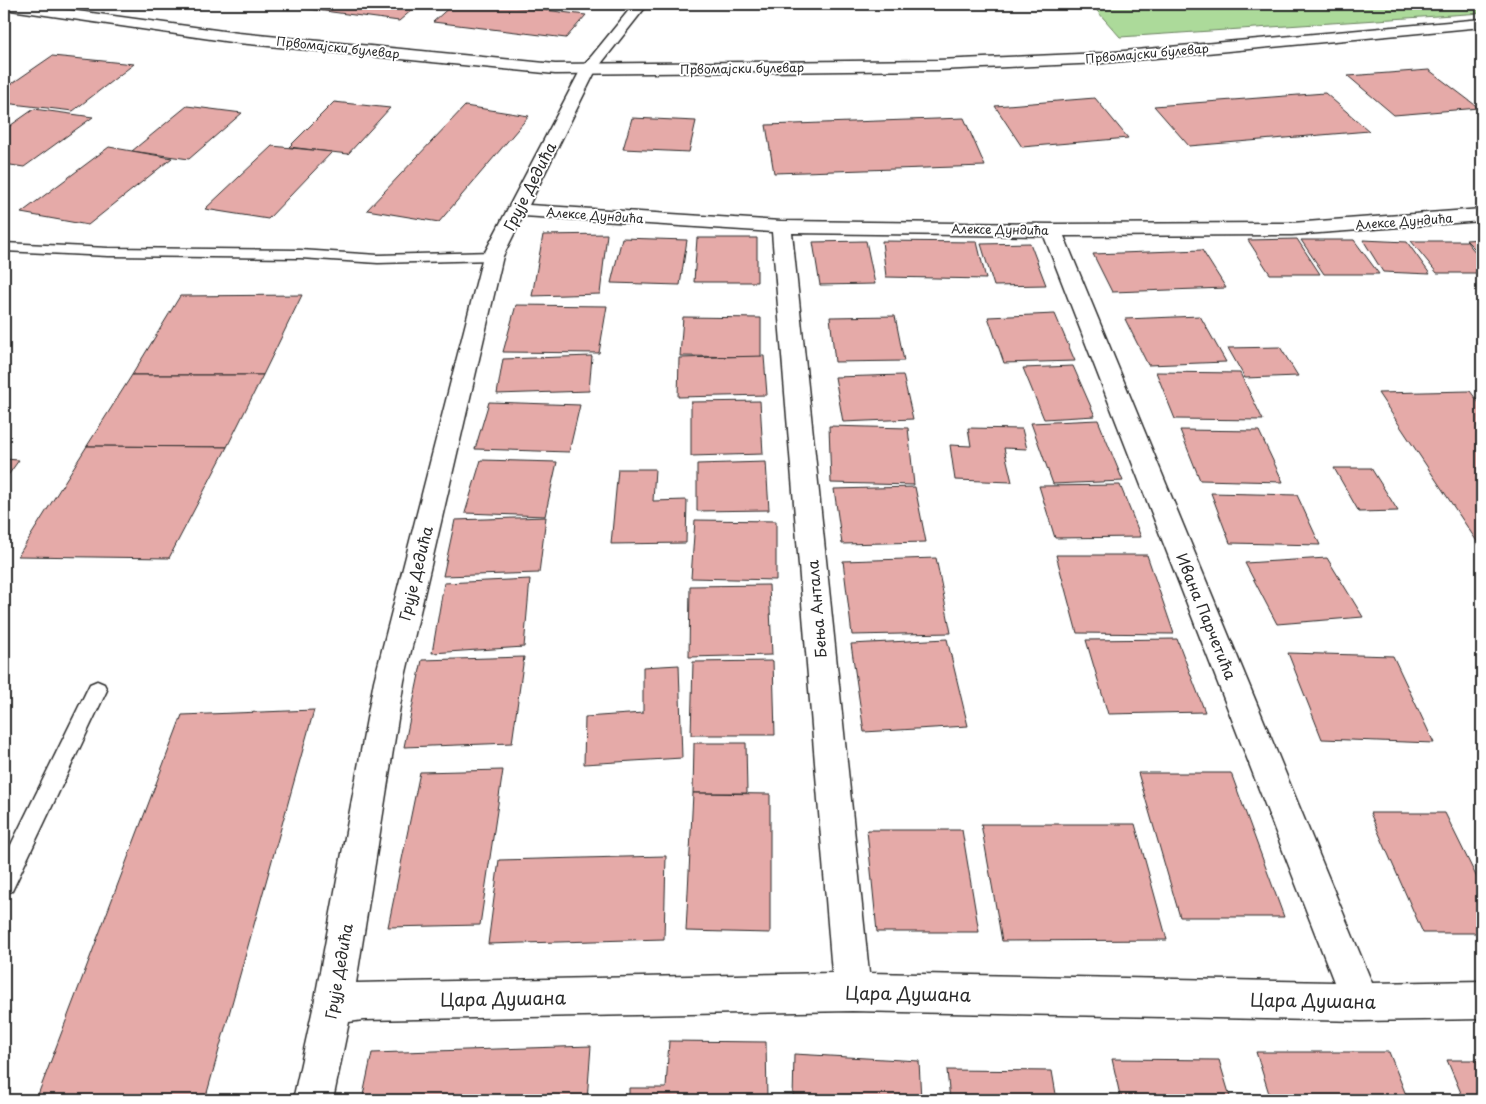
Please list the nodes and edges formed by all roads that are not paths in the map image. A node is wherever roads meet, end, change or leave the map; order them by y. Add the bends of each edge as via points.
1 (4, 4) edge
2 (641, 4) edge
3 (1482, 23) edge
4 (589, 69) junction
5 (517, 210) junction
6 (1482, 215) edge
7 (781, 226) junction
8 (1052, 230) junction
9 (4, 247) edge
10 (493, 256) junction
11 (97, 690) dead end
12 (4, 883) edge
13 (852, 992) junction
14 (1482, 1000) edge
15 (1361, 1002) junction
16 (333, 1004) junction
17 (313, 1100) edge

1 - 4 street, Првомајски булевар via 238,38 555,69
2 - 4 street, Грује Дедића
3 - 4 street, Првомајски булевар via 1102,58 938,65
4 - 5 street, Грује Дедића
5 - 7 street, Алексе Дундића
5 - 10 street, Грује Дедића
6 - 8 street, Алексе Дундића via 1292,229
7 - 8 street, Алексе Дундића
7 - 13 street, Бења Антала
8 - 15 street, Ивана Парчетића
9 - 10 lane via 378,259
10 - 16 street, Грује Дедића via 388,682
11 - 12 lane
13 - 15 street, Цара Душана
13 - 16 street, Цара Душана via 374,1000
14 - 15 street, Цара Душана
16 - 17 street, Грује Дедића

